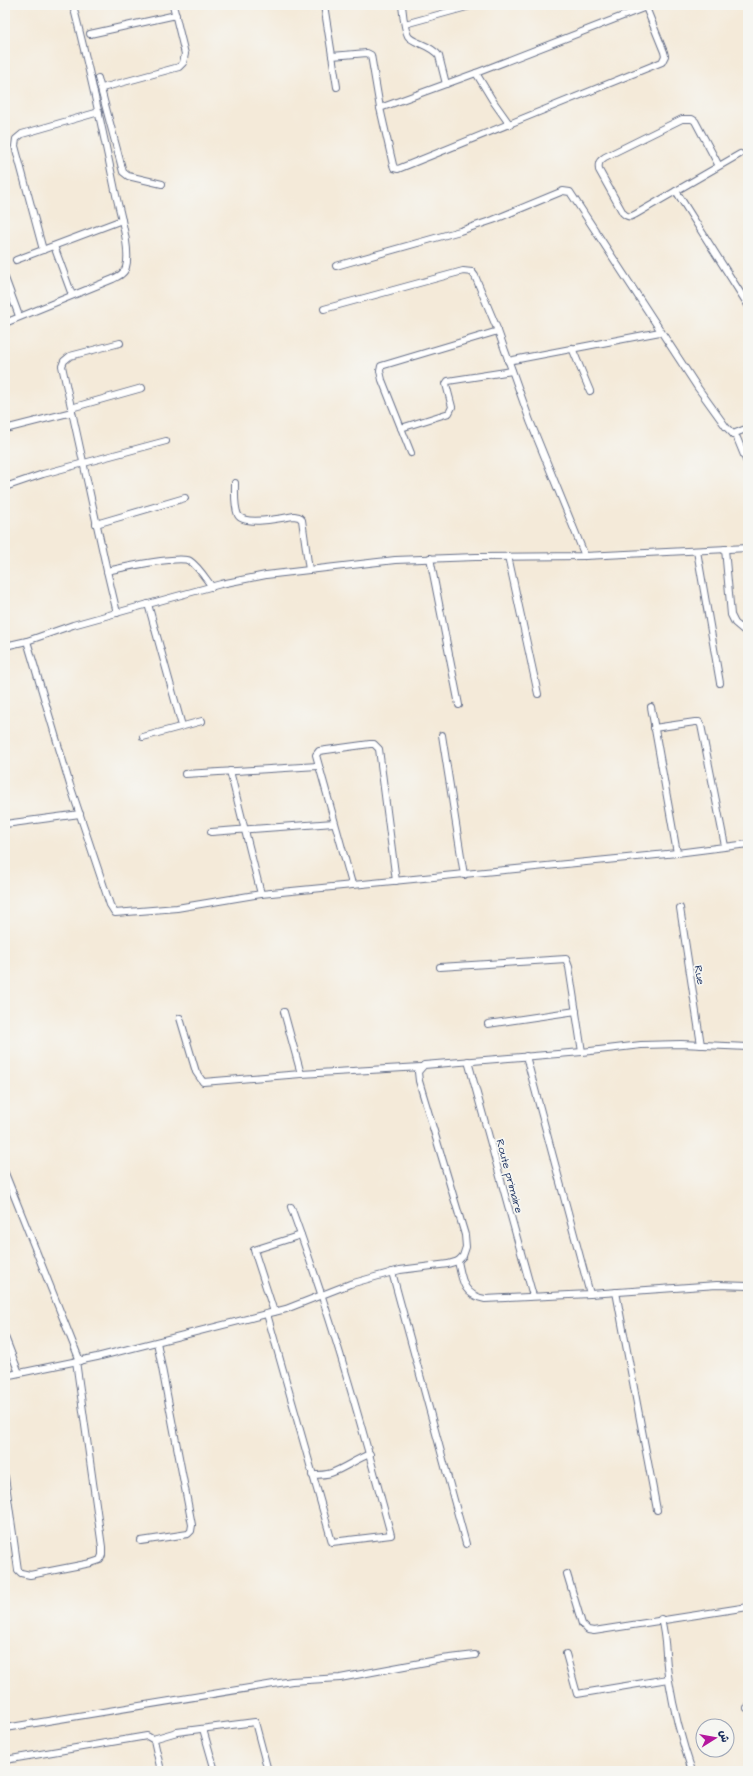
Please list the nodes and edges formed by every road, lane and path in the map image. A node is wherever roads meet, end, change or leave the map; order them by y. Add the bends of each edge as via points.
1 (73, 5) edge
2 (173, 5) edge
3 (324, 5) edge
4 (402, 5) edge
5 (474, 5) edge
6 (646, 6) edge
7 (176, 15) junction
8 (405, 24) junction
9 (90, 34) dead end
10 (332, 56) junction
11 (476, 73) junction
12 (98, 78) dead end
13 (446, 84) junction
14 (337, 87) dead end
15 (102, 88) junction
16 (380, 108) junction
17 (99, 112) junction
18 (510, 125) junction
19 (740, 154) dead end
20 (719, 166) junction
21 (162, 184) dead end
22 (676, 191) junction
23 (122, 220) junction
24 (54, 246) junction
25 (43, 250) junction
26 (16, 260) dead end
27 (336, 266) dead end
28 (5, 278) edge
29 (72, 295) junction
30 (748, 305) edge
31 (324, 309) dead end
32 (19, 316) junction
33 (5, 323) edge
34 (498, 331) junction
35 (660, 332) junction
36 (120, 343) dead end
37 (572, 348) junction
38 (508, 360) junction
39 (512, 371) junction
40 (142, 388) dead end
41 (590, 391) dead end
42 (71, 410) junction
43 (401, 428) junction
44 (748, 428) edge
45 (5, 429) edge
46 (733, 434) junction
47 (166, 441) dead end
48 (411, 453) dead end
49 (83, 464) junction
50 (748, 465) edge
51 (235, 483) dead end
52 (5, 487) edge
53 (185, 498) dead end
54 (96, 524) junction
55 (748, 548) edge
56 (725, 550) junction
57 (697, 551) junction
58 (508, 556) junction
59 (584, 556) junction
60 (430, 558) junction
61 (309, 570) junction
62 (107, 571) junction
63 (212, 587) junction
64 (148, 604) junction
65 (117, 612) junction
66 (748, 634) edge
67 (27, 641) junction
68 (5, 646) edge
69 (720, 683) dead end
70 (538, 694) dead end
71 (459, 705) dead end
72 (651, 707) dead end
73 (202, 721) dead end
74 (182, 726) junction
75 (654, 728) junction
76 (442, 735) dead end
77 (143, 737) dead end
78 (318, 766) junction
79 (230, 771) junction
80 (185, 774) dead end
81 (80, 814) junction
82 (334, 823) junction
83 (5, 824) edge
84 (244, 829) junction
85 (211, 832) dead end
86 (748, 844) edge
87 (725, 846) junction
88 (677, 853) junction
89 (464, 874) junction
90 (396, 881) junction
91 (352, 884) junction
92 (261, 894) junction
93 (680, 908) dead end
94 (440, 967) dead end
95 (576, 1011) junction
96 (284, 1012) dead end
97 (180, 1018) dead end
98 (488, 1024) dead end
99 (701, 1045) junction
100 (748, 1047) edge
101 (582, 1052) junction
102 (526, 1056) junction
103 (468, 1061) junction
104 (421, 1067) junction
105 (301, 1074) junction
106 (5, 1173) edge
107 (291, 1206) dead end
108 (301, 1235) junction
109 (458, 1260) junction
110 (392, 1272) junction
111 (748, 1286) edge
112 (616, 1292) junction
113 (322, 1294) junction
114 (590, 1294) junction
115 (533, 1296) junction
116 (274, 1312) junction
117 (267, 1314) junction
118 (5, 1337) edge
119 (156, 1342) junction
120 (78, 1361) junction
121 (19, 1373) junction
122 (5, 1376) edge
123 (370, 1454) junction
124 (312, 1475) junction
125 (5, 1477) edge
126 (657, 1510) dead end
127 (141, 1541) dead end
128 (466, 1544) dead end
129 (567, 1574) dead end
130 (748, 1607) edge
131 (661, 1619) junction
132 (566, 1654) dead end
133 (475, 1655) dead end
134 (668, 1679) junction
135 (5, 1728) edge
136 (203, 1729) junction
137 (153, 1739) junction
138 (5, 1760) edge
139 (161, 1771) edge
140 (215, 1771) edge
141 (268, 1771) edge
142 (692, 1771) edge

1 - 17 street
2 - 7 street
3 - 10 street
4 - 8 street
5 - 8 street
6 - 11 street
6 - 18 street via 664,52 662,62
7 - 9 street
7 - 15 street via 185,54 183,63 175,68
8 - 13 street via 409,38 432,48 439,56
10 - 14 street
10 - 16 street via 367,53 371,55
11 - 13 street
11 - 18 street
12 - 15 street
13 - 16 street
15 - 21 street via 123,172 128,176
16 - 18 street via 393,165 398,169
17 - 23 street
17 - 25 street via 22,134 16,139 15,146
19 - 20 street
20 - 22 street
20 - 22 street via 696,121 688,118 605,157 598,164 626,216 630,217
22 - 30 street
23 - 24 street
23 - 29 street via 127,254 124,272
24 - 25 street
24 - 29 street
25 - 26 street
27 - 35 street via 460,232 567,191 574,197
28 - 32 street
29 - 32 street
31 - 34 street via 468,271 475,276
32 - 33 street
34 - 38 street
34 - 43 street via 381,366 382,380
35 - 37 street
35 - 46 street
36 - 42 street via 70,356 64,361 62,366
37 - 38 street
37 - 41 street
38 - 39 street
39 - 43 street via 448,381 446,389 452,407 449,413
39 - 59 street
40 - 42 street
42 - 45 street
42 - 49 street
43 - 48 street
44 - 46 street
46 - 50 street
47 - 49 street
49 - 52 street
49 - 54 street
51 - 61 street via 236,509 242,519 255,521 299,516 302,520
53 - 54 street
54 - 62 street
55 - 56 street
56 - 57 street
56 - 66 street via 731,615 735,623
57 - 59 street
57 - 69 street
58 - 59 street
58 - 60 street
58 - 70 street
60 - 61 street
60 - 71 street
61 - 63 street via 266,575
62 - 63 street via 185,559 194,565
62 - 65 street
63 - 64 street
64 - 65 street
64 - 74 street
65 - 67 street
67 - 68 street
67 - 81 street
72 - 75 street
73 - 74 street
74 - 77 street
75 - 87 street via 695,722 701,725
75 - 88 street
76 - 89 street
78 - 79 street
78 - 82 street
78 - 90 street via 316,755 319,751 370,744 377,746
79 - 80 street
79 - 84 street
81 - 83 street
81 - 92 street via 113,912 163,910
82 - 84 street
82 - 91 street
84 - 85 street
84 - 92 street
86 - 87 street
87 - 88 street
88 - 89 street
89 - 90 street
90 - 91 street
91 - 92 street
93 - 99 street, Rue
94 - 95 street via 566,959 570,967
95 - 98 street
95 - 101 street
96 - 105 street
97 - 105 street via 196,1072 203,1082
99 - 100 street
99 - 101 street via 641,1045
101 - 102 street
102 - 103 street
102 - 114 street
103 - 104 street via 429,1063
103 - 115 street, Route primaire
104 - 105 street
104 - 109 street via 418,1072 419,1080 464,1235 466,1247 463,1256
106 - 120 street
107 - 108 street
108 - 113 street
108 - 116 street via 254,1250
109 - 110 street via 448,1264
109 - 115 street via 462,1278 468,1291 474,1296 485,1299
110 - 113 street
110 - 128 street
111 - 112 street via 717,1285
112 - 114 street
112 - 126 street
113 - 116 street
113 - 123 street
114 - 115 street
116 - 117 street
117 - 119 street
117 - 124 street
118 - 121 street
119 - 120 street
119 - 127 street via 192,1525 188,1534
120 - 121 street
120 - 125 street via 102,1547 100,1560 91,1564 30,1575 21,1573 18,1570
121 - 122 street
123 - 124 street via 330,1473
123 - 124 street via 391,1535 332,1542
129 - 131 street via 582,1624 588,1630 610,1629
130 - 131 street
131 - 134 street
132 - 134 street via 577,1694
133 - 135 street via 340,1678 292,1681
134 - 142 street via 677,1722
136 - 137 street via 177,1732
136 - 140 street
136 - 141 street via 255,1722
137 - 138 street via 147,1736
137 - 139 street

